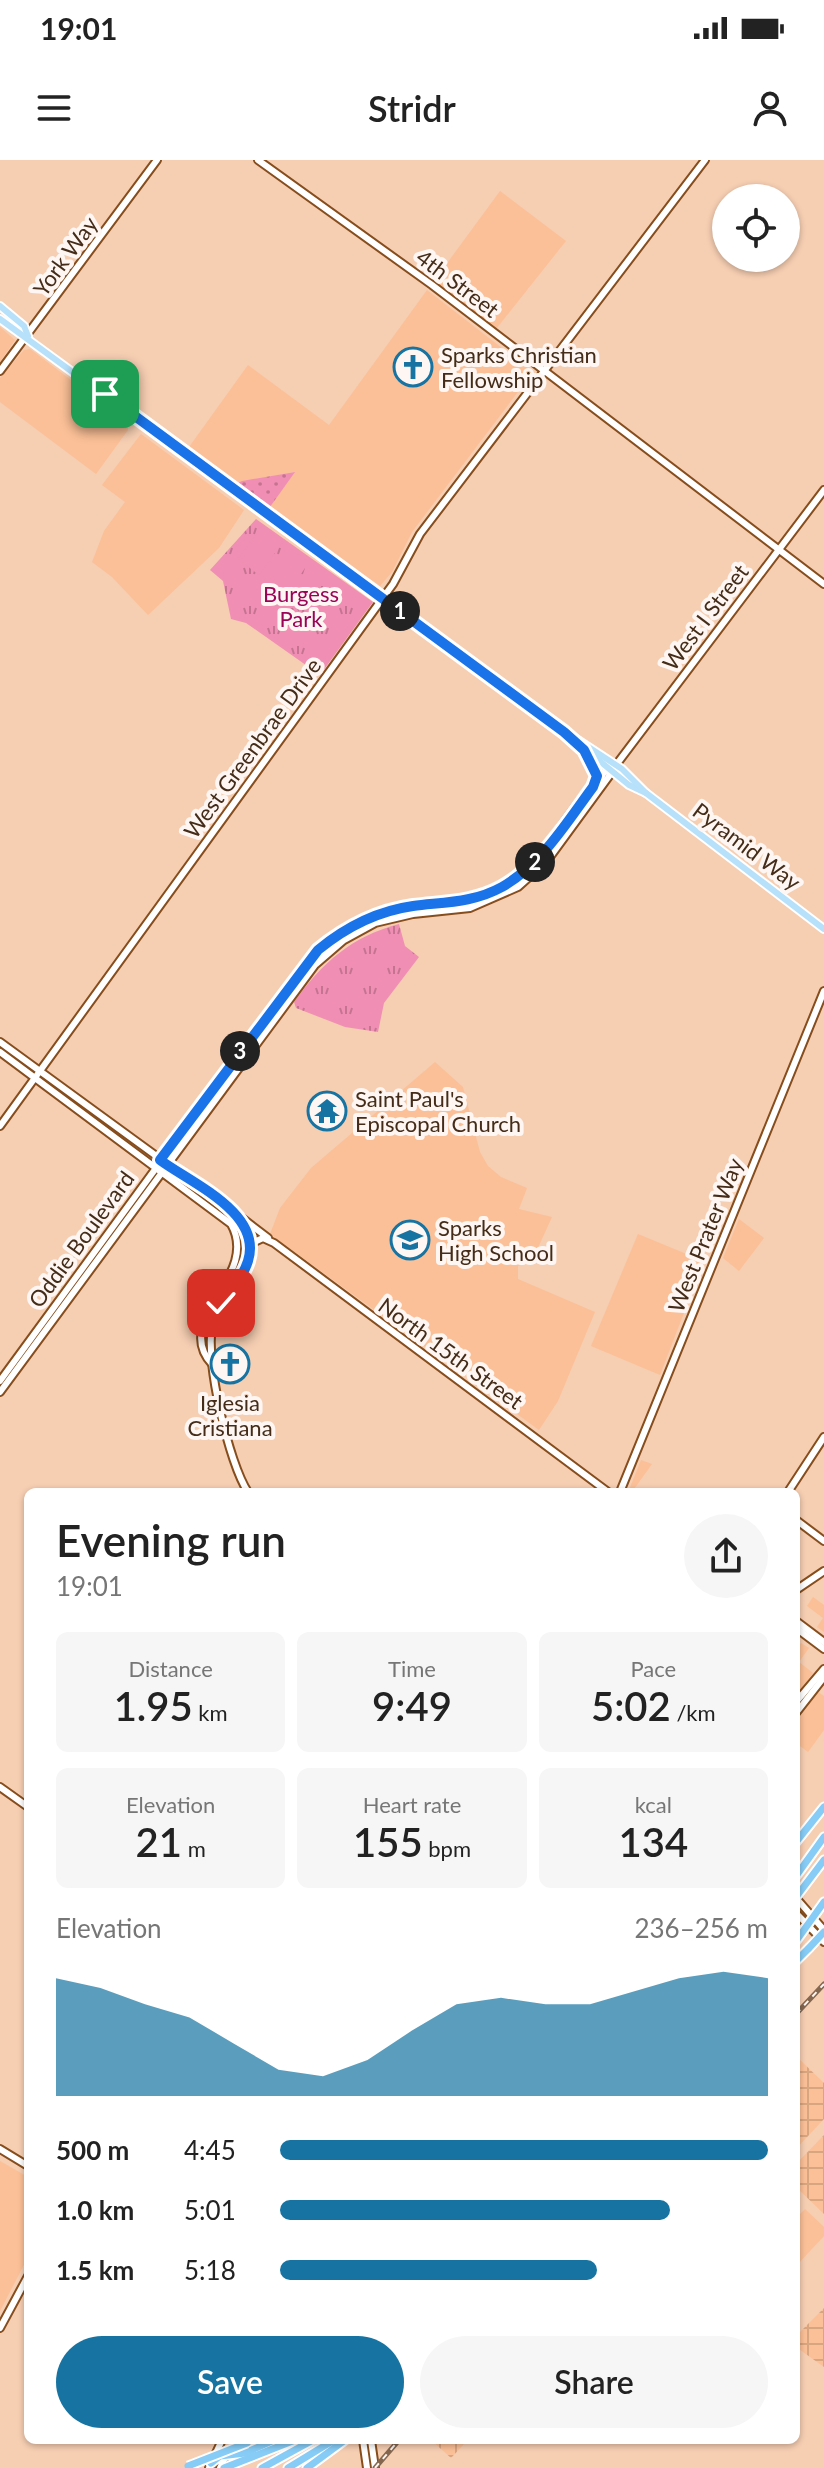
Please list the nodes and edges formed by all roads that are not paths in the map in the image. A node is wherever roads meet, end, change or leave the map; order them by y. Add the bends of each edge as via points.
1 (157, 160) edge
2 (258, 160) edge
3 (705, 160) edge
4 (0, 306) edge
5 (0, 319) edge
6 (28, 336) junction
7 (0, 371) edge
8 (544, 371) junction
9 (824, 490) edge
10 (779, 549) junction
11 (824, 584) edge
12 (383, 598) junction
13 (564, 732) junction
14 (584, 750) junction
15 (616, 765) junction
16 (611, 771) junction
17 (593, 787) junction
18 (646, 793) junction
19 (824, 929) edge
20 (824, 991) edge
21 (0, 1042) edge
22 (0, 1052) edge
23 (37, 1074) junction
24 (0, 1126) edge
25 (160, 1160) junction
26 (167, 1165) junction
27 (158, 1169) junction
28 (235, 1214) junction
29 (274, 1243) junction
30 (250, 1244) junction
31 (239, 1246) junction
32 (212, 1364) junction
33 (0, 1381) edge
34 (0, 1392) edge
35 (824, 1437) edge
36 (246, 1488) edge
37 (603, 1488) edge
38 (622, 1488) edge
39 (791, 1488) edge
40 (800, 1523) edge
41 (824, 1541) edge
42 (824, 1571) edge
43 (800, 1587) edge
44 (800, 1626) edge
45 (800, 1627) edge
46 (824, 1642) edge
47 (824, 1649) edge
48 (824, 1669) edge
49 (824, 1677) edge
50 (800, 1697) edge
51 (800, 1708) edge
52 (0, 1787) edge
53 (24, 1804) edge
54 (824, 1807) edge
55 (800, 1837) edge
56 (824, 1837) edge
57 (824, 1860) edge
58 (800, 1870) edge
59 (800, 1892) edge
60 (800, 1902) edge
61 (824, 1902) edge
62 (800, 1917) edge
63 (814, 1918) junction
64 (809, 1926) junction
65 (824, 1931) edge
66 (800, 1936) edge
67 (824, 1942) edge
68 (800, 1957) edge
69 (0, 2149) edge
70 (24, 2164) edge
71 (24, 2283) edge
72 (0, 2328) edge
73 (220, 2444) edge
74 (231, 2444) edge
75 (237, 2444) edge
76 (243, 2444) edge
77 (265, 2444) edge
78 (286, 2444) edge
79 (306, 2444) edge
80 (327, 2444) edge
81 (340, 2444) edge
82 (364, 2444) edge
83 (372, 2444) edge
84 (260, 2446) junction
85 (226, 2455) junction
86 (210, 2465) edge
87 (186, 2467) edge
88 (222, 2468) edge
89 (262, 2468) edge
90 (288, 2468) edge
91 (307, 2468) edge
92 (367, 2468) edge
93 (375, 2468) edge

1 - 6 main road, York Way
2 - 8 main road, 4th Street
3 - 8 main road, West Greenbrae Drive
4 - 6 main road, Pyramid Way
5 - 6 main road, Pyramid Way
6 - 7 main road, York Way
6 - 12 main road, Pyramid Way
8 - 10 main road, 4th Street
8 - 12 main road, West Greenbrae Drive via 420,534
9 - 10 main road, West I Street
10 - 11 main road, 4th Street
10 - 15 main road, West I Street
12 - 13 main road, Pyramid Way
12 - 23 main road, West Greenbrae Drive
13 - 14 main road, Pyramid Way
13 - 15 main road, Pyramid Way
14 - 16 main road, Pyramid Way
14 - 17 main road via 597,776
15 - 16 main road, Oddie Boulevard
15 - 18 main road, Pyramid Way
16 - 17 main road, Oddie Boulevard
16 - 18 main road, Pyramid Way
16 - 26 main road, Oddie Boulevard via 547,861 518,887 470,908 375,923 324,956
17 - 25 main road, Oddie Boulevard via 535,862 503,886 465,901 375,915 318,950
18 - 19 main road, Pyramid Way
20 - 38 main road, West Prater Way
21 - 23 main road
22 - 23 main road
23 - 24 main road, West Greenbrae Drive
23 - 25 main road, North 15th Street
23 - 27 main road
25 - 26 main road, North 15th Street
25 - 27 main road, Oddie Boulevard
26 - 27 main road, Oddie Boulevard
26 - 28 main road, North 15th Street
27 - 31 main road via 226,1220
27 - 33 main road, Oddie Boulevard
27 - 34 main road, Oddie Boulevard
28 - 29 main road, North 15th Street
28 - 30 main road
29 - 30 main road
29 - 37 main road, North 15th Street
30 - 31 main road
30 - 32 main road via 244,1271 214,1319
31 - 32 main road via 234,1271 205,1322 204,1349
32 - 36 main road via 234,1465
35 - 39 main road
40 - 41 main road
42 - 43 main road
44 - 46 main road
45 - 47 main road
48 - 50 main road
49 - 51 main road
52 - 53 main road
54 - 55 highway
56 - 58 highway
57 - 59 highway
60 - 63 main road
61 - 63 highway
62 - 64 main road
63 - 64 highway
63 - 65 main road
64 - 66 highway
64 - 67 main road
65 - 68 highway, bridge
69 - 70 main road
71 - 72 main road
73 - 86 main road
74 - 85 main road
75 - 84 highway via 242,2450
76 - 87 highway, bridge
77 - 84 highway
78 - 88 highway
79 - 89 highway
80 - 90 highway
81 - 91 highway
82 - 92 main road
83 - 93 main road
84 - 85 highway
85 - 86 highway
85 - 88 main road

